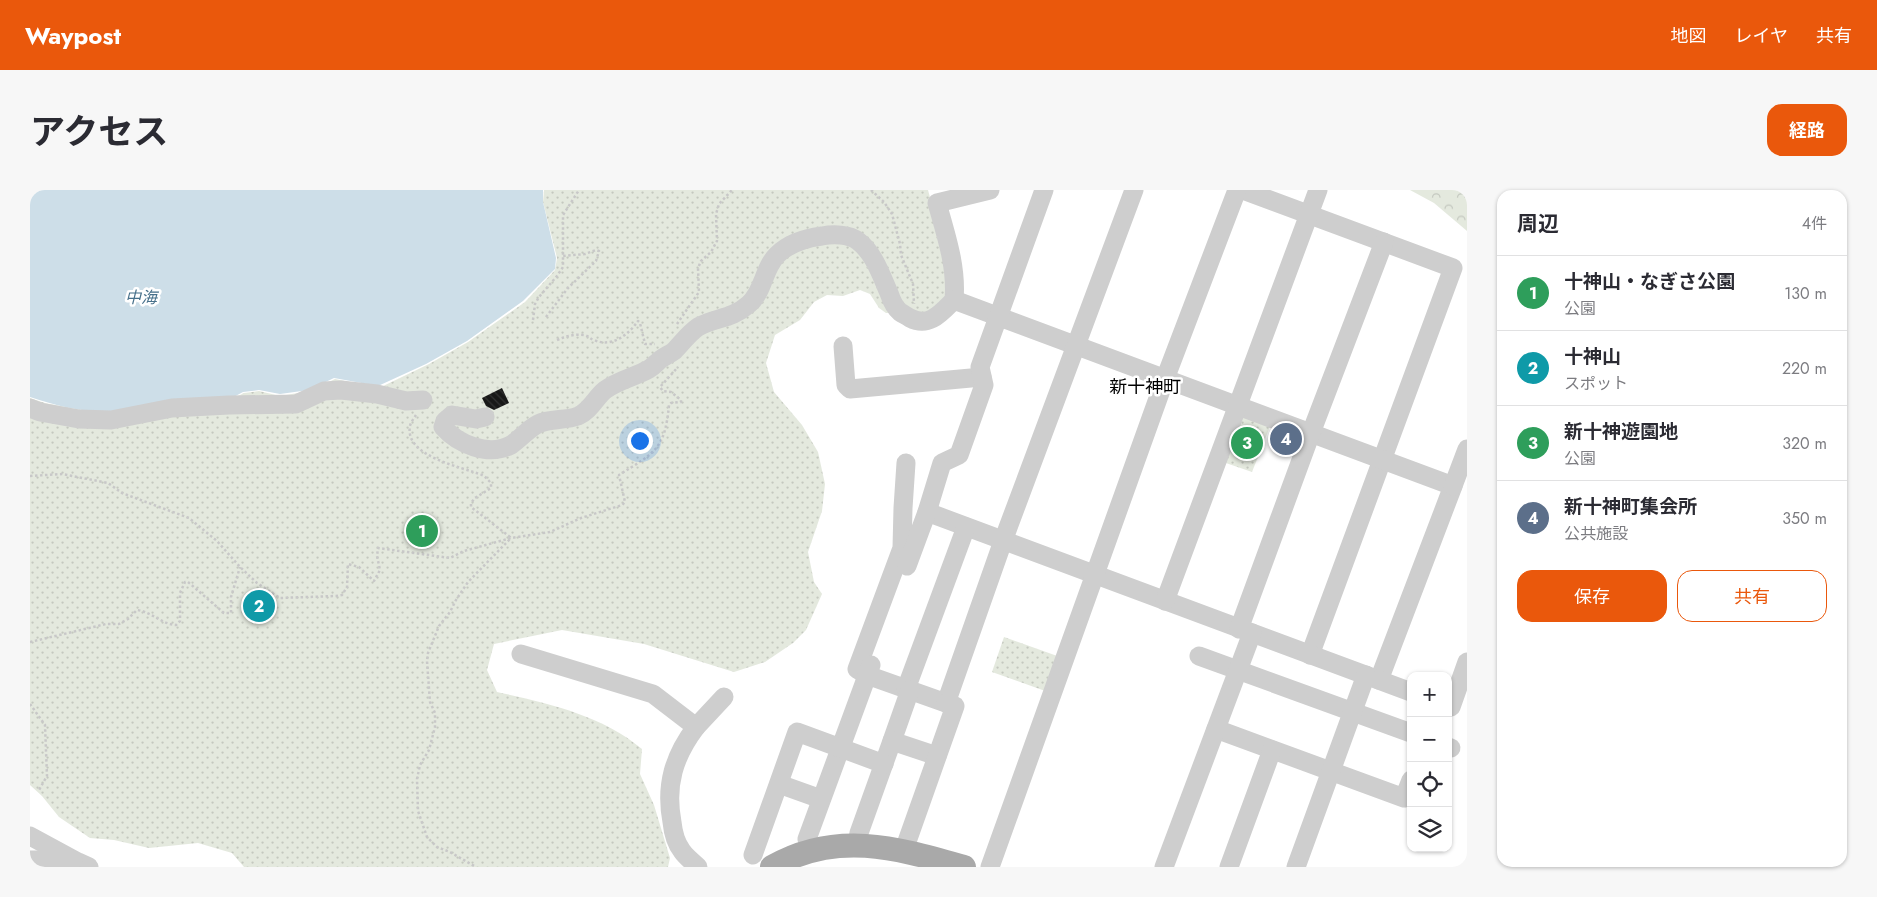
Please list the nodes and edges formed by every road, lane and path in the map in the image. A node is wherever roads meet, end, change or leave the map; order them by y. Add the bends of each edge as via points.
1 (578, 190) edge
2 (732, 190) edge
3 (871, 190) edge
4 (990, 190) edge
5 (1044, 190) edge
6 (1134, 190) edge
7 (1237, 190) edge
8 (1243, 190) edge
9 (1318, 190) edge
10 (1309, 215) junction
11 (1384, 242) junction
12 (562, 256) junction
13 (1460, 270) edge
14 (954, 300) junction
15 (919, 310) dead end
16 (999, 315) junction
17 (546, 317) dead end
18 (533, 320) dead end
19 (557, 340) dead end
20 (1077, 345) junction
21 (677, 346) junction
22 (843, 346) dead end
23 (982, 377) junction
24 (1165, 379) junction
25 (424, 400) dead end
26 (1236, 406) junction
27 (30, 408) edge
28 (485, 417) dead end
29 (410, 426) dead end
30 (1311, 433) junction
31 (1467, 449) edge
32 (1382, 460) junction
33 (906, 463) dead end
34 (30, 476) edge
35 (1453, 486) junction
36 (927, 512) junction
37 (966, 527) junction
38 (510, 539) junction
39 (1003, 541) junction
40 (240, 567) junction
41 (1094, 575) junction
42 (1165, 601) junction
43 (1246, 631) junction
44 (30, 642) edge
45 (521, 654) dead end
46 (1310, 655) junction
47 (1199, 656) dead end
48 (1467, 662) edge
49 (1238, 669) junction
50 (867, 675) junction
51 (1373, 678) junction
52 (908, 690) junction
53 (1407, 691) edge
54 (724, 697) dead end
55 (946, 703) junction
56 (30, 704) edge
57 (1455, 708) edge
58 (1353, 713) junction
59 (696, 727) junction
60 (1216, 729) junction
61 (1407, 732) edge
62 (892, 740) junction
63 (840, 747) junction
64 (1272, 750) junction
65 (937, 756) junction
66 (884, 764) junction
67 (1331, 771) junction
68 (779, 784) junction
69 (39, 790) dead end
70 (1407, 790) edge
71 (821, 798) junction
72 (30, 836) edge
73 (857, 844) junction
74 (904, 850) junction
75 (810, 851) junction
76 (30, 860) edge
77 (762, 861) edge
78 (938, 863) edge
79 (83, 865) edge
80 (476, 867) edge
81 (698, 867) edge
82 (964, 867) edge
83 (990, 867) edge
84 (1164, 867) edge
85 (1229, 867) edge
86 (1296, 867) edge

1 - 12 path via 563,215
2 - 21 path via 719,204 717,241 698,268 699,292 678,322 674,338
3 - 15 path via 892,214 901,255 913,284 914,303
4 - 14 street via 937,203 948,241
5 - 16 street
6 - 20 street
7 - 24 street
8 - 10 street
9 - 10 street
10 - 11 street
10 - 26 street
11 - 13 street
11 - 30 street
12 - 17 path via 600,251 596,261 568,288
12 - 18 path via 562,267 557,276 538,297
13 - 32 street
14 - 16 street
14 - 21 street via 931,320 915,320 898,311 876,262 858,240 824,236 808,239 782,251 767,269 751,303 738,312 700,326
16 - 20 street
16 - 23 street via 980,367
19 - 21 path via 567,335 582,335 600,342 614,342 628,334 638,322 645,344
20 - 24 street
20 - 39 street
21 - 28 street via 650,368 604,390 579,416 537,424 511,445 497,450 462,442 442,427 452,415 476,420
21 - 38 path via 681,350 678,368 660,387 682,400 669,405 661,443 649,456 619,475 626,502 550,532
22 - 23 street via 846,385 850,389
23 - 36 street via 984,385 960,455 942,463
24 - 26 street
24 - 41 street
25 - 27 street via 406,401 377,394 324,391 296,404 172,408 111,420 80,420
26 - 30 street
26 - 42 street
29 - 38 path via 414,443 430,456 484,476 491,483 491,488 475,498 471,507
30 - 32 street
30 - 43 street
31 - 35 street
32 - 35 street
32 - 46 street
33 - 50 street via 902,548 857,669
34 - 40 path via 62,474 108,483 122,493 189,518 217,541
35 - 51 street
36 - 37 street
36 - 50 street
37 - 39 street
37 - 52 street
38 - 40 path via 450,558 378,548 380,570 374,581 360,567 348,564 347,587 342,595 336,596 280,598
38 - 80 path via 468,582 439,626 426,661 430,702 435,713 429,750 417,779 418,811 427,837 437,847
39 - 41 street
39 - 55 street
40 - 44 path via 231,597 231,613 224,613 185,582 180,593 180,621 176,625 147,611 137,610 119,624 106,624
41 - 42 street
41 - 83 street
42 - 43 street
43 - 46 street
43 - 49 street
45 - 59 street via 653,694
46 - 51 street
47 - 49 street
48 - 57 street
49 - 58 street
49 - 60 street
50 - 52 street
50 - 63 street
51 - 53 street
51 - 58 street
52 - 55 street
52 - 62 street
54 - 59 street
55 - 65 street via 954,706
56 - 69 path via 45,725 47,776
58 - 61 street
58 - 67 street
59 - 81 street via 684,742 676,761 668,796 674,837 681,850
60 - 64 street
60 - 84 street
62 - 65 street
62 - 66 street
63 - 66 street
63 - 68 street via 797,732
63 - 71 street
64 - 67 street
64 - 85 street
65 - 74 street
66 - 73 street
67 - 70 street via 1404,798
67 - 86 street
68 - 71 street
68 - 77 street
71 - 75 street via 807,839
72 - 79 street
73 - 74 main road
73 - 75 main road
74 - 78 main road
75 - 77 main road
76 - 79 street via 73,860
78 - 82 main road

